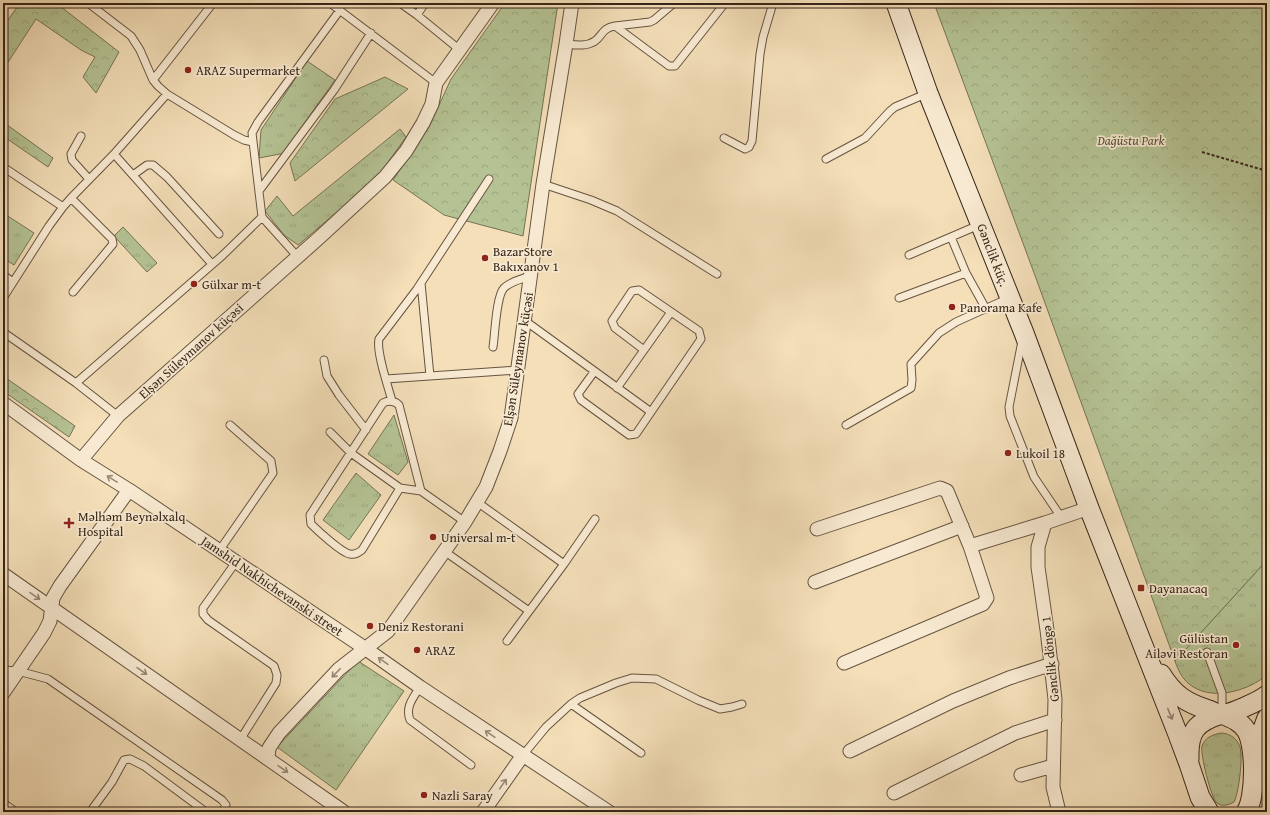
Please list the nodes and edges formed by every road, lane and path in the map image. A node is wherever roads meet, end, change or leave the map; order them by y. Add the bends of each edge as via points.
1 (88, 3) edge
2 (213, 3) edge
3 (330, 3) edge
4 (400, 3) edge
5 (425, 3) edge
6 (493, 3) edge
7 (572, 3) edge
8 (674, 3) edge
9 (725, 3) edge
10 (773, 3) edge
11 (896, 3) edge
12 (340, 10) junction
13 (417, 15) junction
14 (615, 26) junction
15 (371, 34) junction
16 (566, 44) junction
17 (460, 50) junction
18 (153, 80) junction
19 (436, 83) junction
20 (928, 92) junction
21 (167, 94) junction
22 (80, 136) dead end
23 (724, 138) dead end
24 (253, 142) junction
25 (1202, 152) dead end
26 (114, 154) junction
27 (826, 159) dead end
28 (3, 167) edge
29 (1267, 171) edge
30 (133, 176) junction
31 (89, 179) junction
32 (489, 179) dead end
33 (543, 184) junction
34 (259, 191) junction
35 (71, 198) junction
36 (63, 207) junction
37 (262, 217) junction
38 (981, 224) junction
39 (219, 234) dead end
40 (951, 237) junction
41 (909, 255) dead end
42 (297, 256) junction
43 (212, 264) junction
44 (966, 273) junction
45 (717, 274) dead end
46 (3, 275) edge
47 (530, 276) junction
48 (13, 282) junction
49 (421, 283) junction
50 (73, 292) dead end
51 (3, 298) edge
52 (899, 298) dead end
53 (1009, 298) junction
54 (986, 309) junction
55 (671, 312) junction
56 (524, 320) junction
57 (3, 332) edge
58 (1024, 333) junction
59 (493, 347) dead end
60 (644, 350) junction
61 (324, 360) dead end
62 (518, 370) junction
63 (594, 372) junction
64 (430, 376) junction
65 (386, 379) junction
66 (76, 383) junction
67 (617, 388) junction
68 (392, 401) junction
69 (3, 402) edge
70 (651, 412) junction
71 (118, 416) junction
72 (230, 425) dead end
73 (846, 425) dead end
74 (366, 430) junction
75 (330, 432) dead end
76 (351, 453) junction
77 (81, 460) junction
78 (400, 488) junction
79 (129, 490) junction
80 (421, 490) junction
81 (477, 502) junction
82 (1088, 508) junction
83 (1061, 517) junction
84 (596, 519) dead end
85 (465, 522) junction
86 (1045, 523) junction
87 (962, 526) junction
88 (817, 529) dead end
89 (970, 546) junction
90 (219, 551) junction
91 (444, 552) junction
92 (236, 562) junction
93 (564, 564) junction
94 (3, 574) edge
95 (815, 582) dead end
96 (52, 608) junction
97 (528, 611) junction
98 (1140, 639) junction
99 (507, 641) dead end
100 (366, 649) junction
101 (1207, 652) dead end
102 (844, 663) dead end
103 (1052, 664) junction
104 (3, 670) edge
105 (18, 671) junction
106 (420, 687) junction
107 (3, 693) edge
108 (1267, 695) edge
109 (571, 704) junction
110 (742, 704) dead end
111 (1222, 714) junction
112 (1267, 718) edge
113 (1055, 720) junction
114 (240, 740) junction
115 (850, 751) dead end
116 (641, 753) dead end
117 (523, 755) junction
118 (268, 758) junction
119 (1254, 760) junction
120 (1190, 764) junction
121 (471, 766) dead end
122 (1053, 766) junction
123 (1021, 775) dead end
124 (894, 794) dead end
125 (3, 803) edge
126 (1204, 807) edge
127 (1249, 807) edge
128 (16, 812) edge
129 (90, 812) edge
130 (206, 812) edge
131 (222, 812) edge
132 (344, 812) edge
133 (484, 812) edge
134 (609, 812) edge
135 (1059, 812) edge

1 - 18 lane via 131,36
2 - 18 lane
3 - 12 lane
4 - 13 lane
5 - 13 lane
6 - 17 street, Elşən Süleymanov küçəsi
7 - 16 street, Elşən Süleymanov küçəsi
8 - 14 lane via 650,22
9 - 14 lane via 676,66 669,66
10 - 23 lane via 760,54 752,141 745,149
11 - 20 main road, Gənclik küç.
12 - 15 lane
12 - 24 lane via 258,122 252,133
13 - 17 lane
14 - 16 lane via 603,31 595,41 582,45
15 - 19 lane
15 - 34 lane via 334,90
16 - 33 street, Elşən Süleymanov küçəsi
17 - 19 street, Elşən Süleymanov küçəsi
18 - 21 lane
19 - 42 street, Elşən Süleymanov küçəsi via 432,104 406,151 385,177
20 - 27 lane via 895,107 865,138
20 - 38 main road, Gənclik küç.
21 - 24 lane via 234,135
21 - 26 lane
22 - 31 lane via 71,154 72,160
24 - 34 lane
25 - 29 path
26 - 30 lane
26 - 31 lane
28 - 36 lane
30 - 39 lane via 147,165 153,165 167,176
30 - 43 lane
31 - 35 lane
32 - 49 lane
33 - 45 lane via 617,211
33 - 47 street, Elşən Süleymanov küçəsi
34 - 37 lane
35 - 36 lane
35 - 50 lane via 112,238 113,244
36 - 48 lane
37 - 42 lane
37 - 43 lane
38 - 40 lane
38 - 53 main road, Gənclik küç.
40 - 41 lane
40 - 44 lane
42 - 71 street, Elşən Süleymanov küçəsi
43 - 66 lane
44 - 52 lane
44 - 54 lane
46 - 48 lane
47 - 56 street, Elşən Süleymanov küçəsi
47 - 59 lane via 503,289 499,299
48 - 51 lane
49 - 64 lane
49 - 65 lane via 378,339
53 - 54 lane
53 - 58 main road, Gənclik küç.
54 - 73 lane via 956,322 939,333 911,364 911,388
55 - 60 lane
55 - 60 lane via 639,290 632,291 612,321 615,328
55 - 70 lane via 699,331 701,339
56 - 62 street, Elşən Süleymanov küçəsi
56 - 63 lane
57 - 66 lane
58 - 82 main road, Gənclik küç.
58 - 83 lane via 1009,408 1010,416 1034,477
60 - 67 lane
61 - 74 lane via 327,376
62 - 64 lane
62 - 81 street, Elşən Süleymanov küçəsi via 511,418 492,473
63 - 67 lane
63 - 70 lane via 578,394 581,400 629,435 636,434
64 - 65 lane
65 - 68 lane
66 - 71 lane
67 - 70 lane
68 - 74 lane via 383,404
68 - 80 lane via 400,405
69 - 77 street, Jamshid Nakhichevanski street
71 - 77 street, Elşən Süleymanov küçəsi
72 - 90 lane via 271,460 273,473
74 - 76 lane
75 - 76 lane
76 - 78 lane
76 - 78 lane via 310,515 311,524 348,554 356,554 362,550
79 -> 77 street, Jamshid Nakhichevanski street
78 - 80 lane
79 - 90 street, Jamshid Nakhichevanski street
79 - 96 street via 52,598
80 - 85 lane
81 - 85 street, Elşən Süleymanov küçəsi
81 - 93 lane
82 - 83 street
82 - 98 main road, Gənclik küç.
83 - 86 street
84 - 93 lane
85 - 91 street, Elşən Süleymanov küçəsi
86 - 89 street
86 - 103 street, Gənclik döngə 1 via 1038,547 1038,567
87 - 88 street via 947,491 940,488
87 - 89 street
87 - 95 street
89 - 102 street via 987,598 983,604
90 - 92 street, Jamshid Nakhichevanski street
91 - 97 lane
91 - 100 street, Elşən Süleymanov küçəsi via 388,631
92 - 100 street, Jamshid Nakhichevanski street
92 - 114 lane via 203,608 203,614 274,666 277,675 276,684
93 - 97 lane
94 -> 96 street
96 - 105 street via 50,621 44,633
96 -> 114 street
97 - 99 lane
98 - 111 main road via 1165,681 1178,695 1190,704
98 -> 120 main road
106 -> 100 street, Jamshid Nakhichevanski street
100 -> 118 street, Elşən Süleymanov küçəsi via 339,669 279,733 269,748
101 - 111 lane via 1222,693
103 - 113 street, Gənclik döngə 1
103 - 115 street via 1009,678 953,702
104 - 105 lane
105 - 107 street
105 - 131 lane via 48,679 222,800 226,805
117 -> 106 street, Jamshid Nakhichevanski street
106 - 121 lane via 410,704 410,720
108 - 111 main road via 1256,703
109 - 110 lane via 632,678 656,679 720,709
109 - 116 lane
109 - 117 lane via 546,727
111 - 119 main road via 1238,721 1246,731 1252,744
111 - 120 main road via 1201,723 1195,730 1189,748
112 - 119 main road
113 - 122 street, Gənclik döngə 1
113 - 124 street via 1015,733
114 - 118 street
133 -> 117 street
117 - 134 street, Jamshid Nakhichevanski street
118 -> 132 street
119 - 127 main road
120 - 126 main road
122 - 123 street
122 - 135 street, Gənclik döngə 1 via 1053,787
125 - 128 lane
129 - 130 lane via 124,760 130,758

